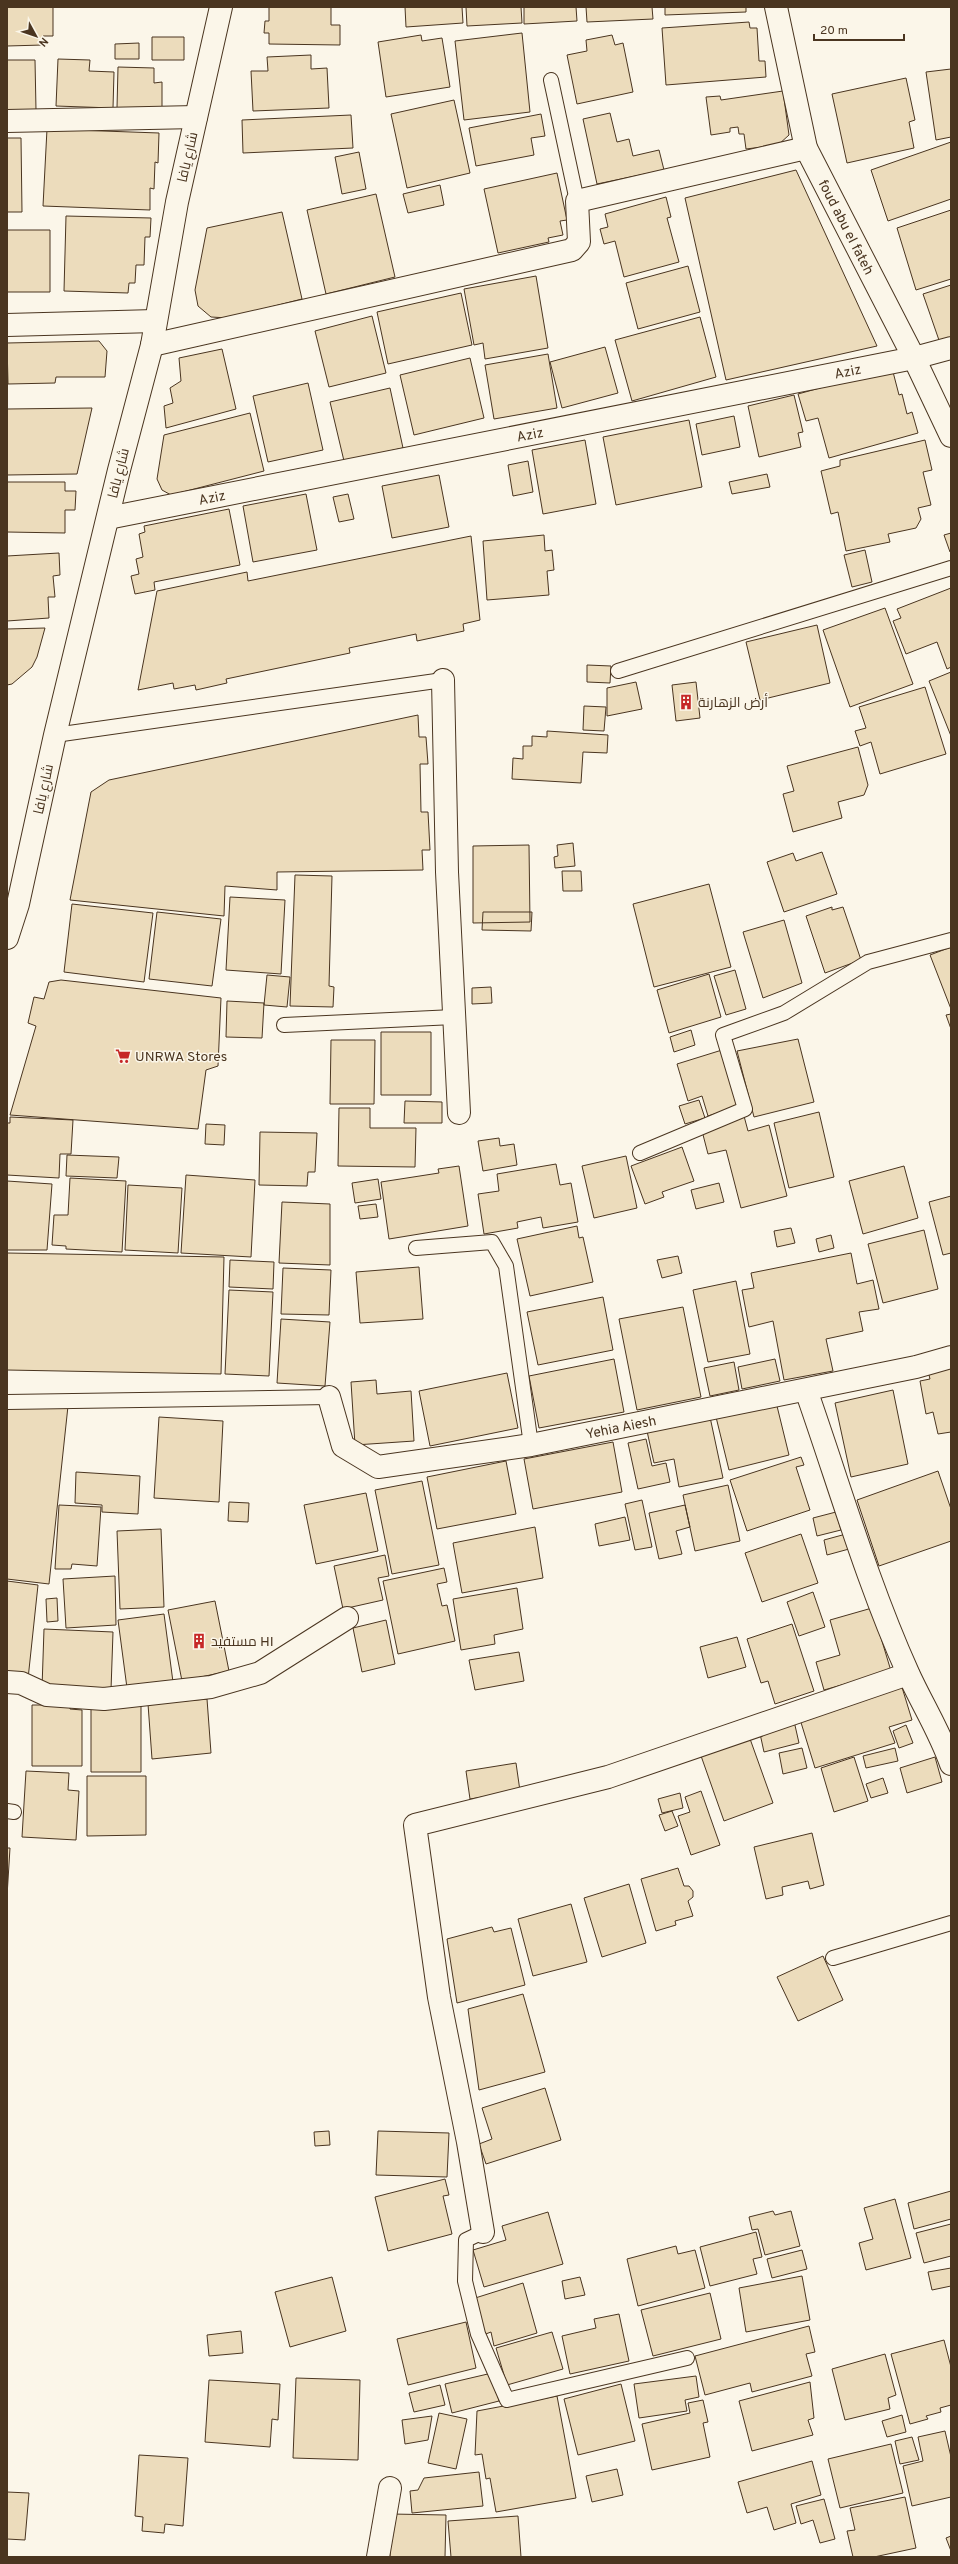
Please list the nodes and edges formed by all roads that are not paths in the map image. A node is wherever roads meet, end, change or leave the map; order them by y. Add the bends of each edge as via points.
1 (221, 7) edge
2 (776, 7) edge
3 (551, 80) dead end
4 (196, 117) junction
5 (7, 121) edge
6 (806, 148) junction
7 (577, 201) junction
8 (155, 321) junction
9 (7, 325) edge
10 (152, 345) junction
11 (951, 348) edge
12 (914, 358) junction
13 (951, 436) edge
14 (108, 518) junction
15 (951, 568) edge
16 (618, 671) dead end
17 (443, 680) joint
18 (55, 735) junction
19 (7, 938) edge
20 (951, 940) edge
21 (454, 1017) junction
22 (284, 1025) dead end
23 (459, 1113) dead end
24 (640, 1152) dead end
25 (416, 1248) dead end
26 (951, 1357) edge
27 (806, 1390) junction
28 (329, 1397) joint
29 (7, 1402) edge
30 (531, 1445) junction
31 (347, 1618) dead end
32 (908, 1674) junction
33 (7, 1682) edge
34 (951, 1764) edge
35 (951, 1923) edge
36 (833, 1958) dead end
37 (483, 2232) joint
38 (687, 2358) dead end
39 (390, 2488) dead end
40 (378, 2557) edge

1 - 4 street, شارع يافا
2 - 6 street, foud abu el fateh
3 - 7 lane
4 - 5 street
4 - 8 street, شارع يافا
6 - 7 street
6 - 12 street, foud abu el fateh
7 - 10 street via 579,242 572,250
8 - 9 street
8 - 10 street, شارع يافا
10 - 14 street, شارع يافا
11 - 12 street, Aziz
12 - 13 street, foud abu el fateh
12 - 14 street, Aziz
14 - 18 street, شارع يافا
15 - 16 lane
17 - 18 lane
17 - 21 street via 447,872
18 - 19 street, شارع يافا via 18,904
20 - 24 lane via 868,962 784,1013 723,1035 745,1109
21 - 22 lane
21 - 23 street
25 - 30 lane via 492,1242 506,1266
26 - 27 street, Yehia Aiesh
27 - 30 street, Yehia Aiesh
27 - 32 street via 876,1594
28 - 29 lane
28 - 30 street, Yehia Aiesh via 343,1446 378,1467
31 - 33 street via 260,1672 211,1687 104,1699 47,1695 21,1683
32 - 34 street via 942,1740
32 - 37 street via 608,1777 415,1825 439,1997
35 - 36 lane
37 - 38 lane via 466,2240 465,2282 478,2334 507,2400
39 - 40 street

